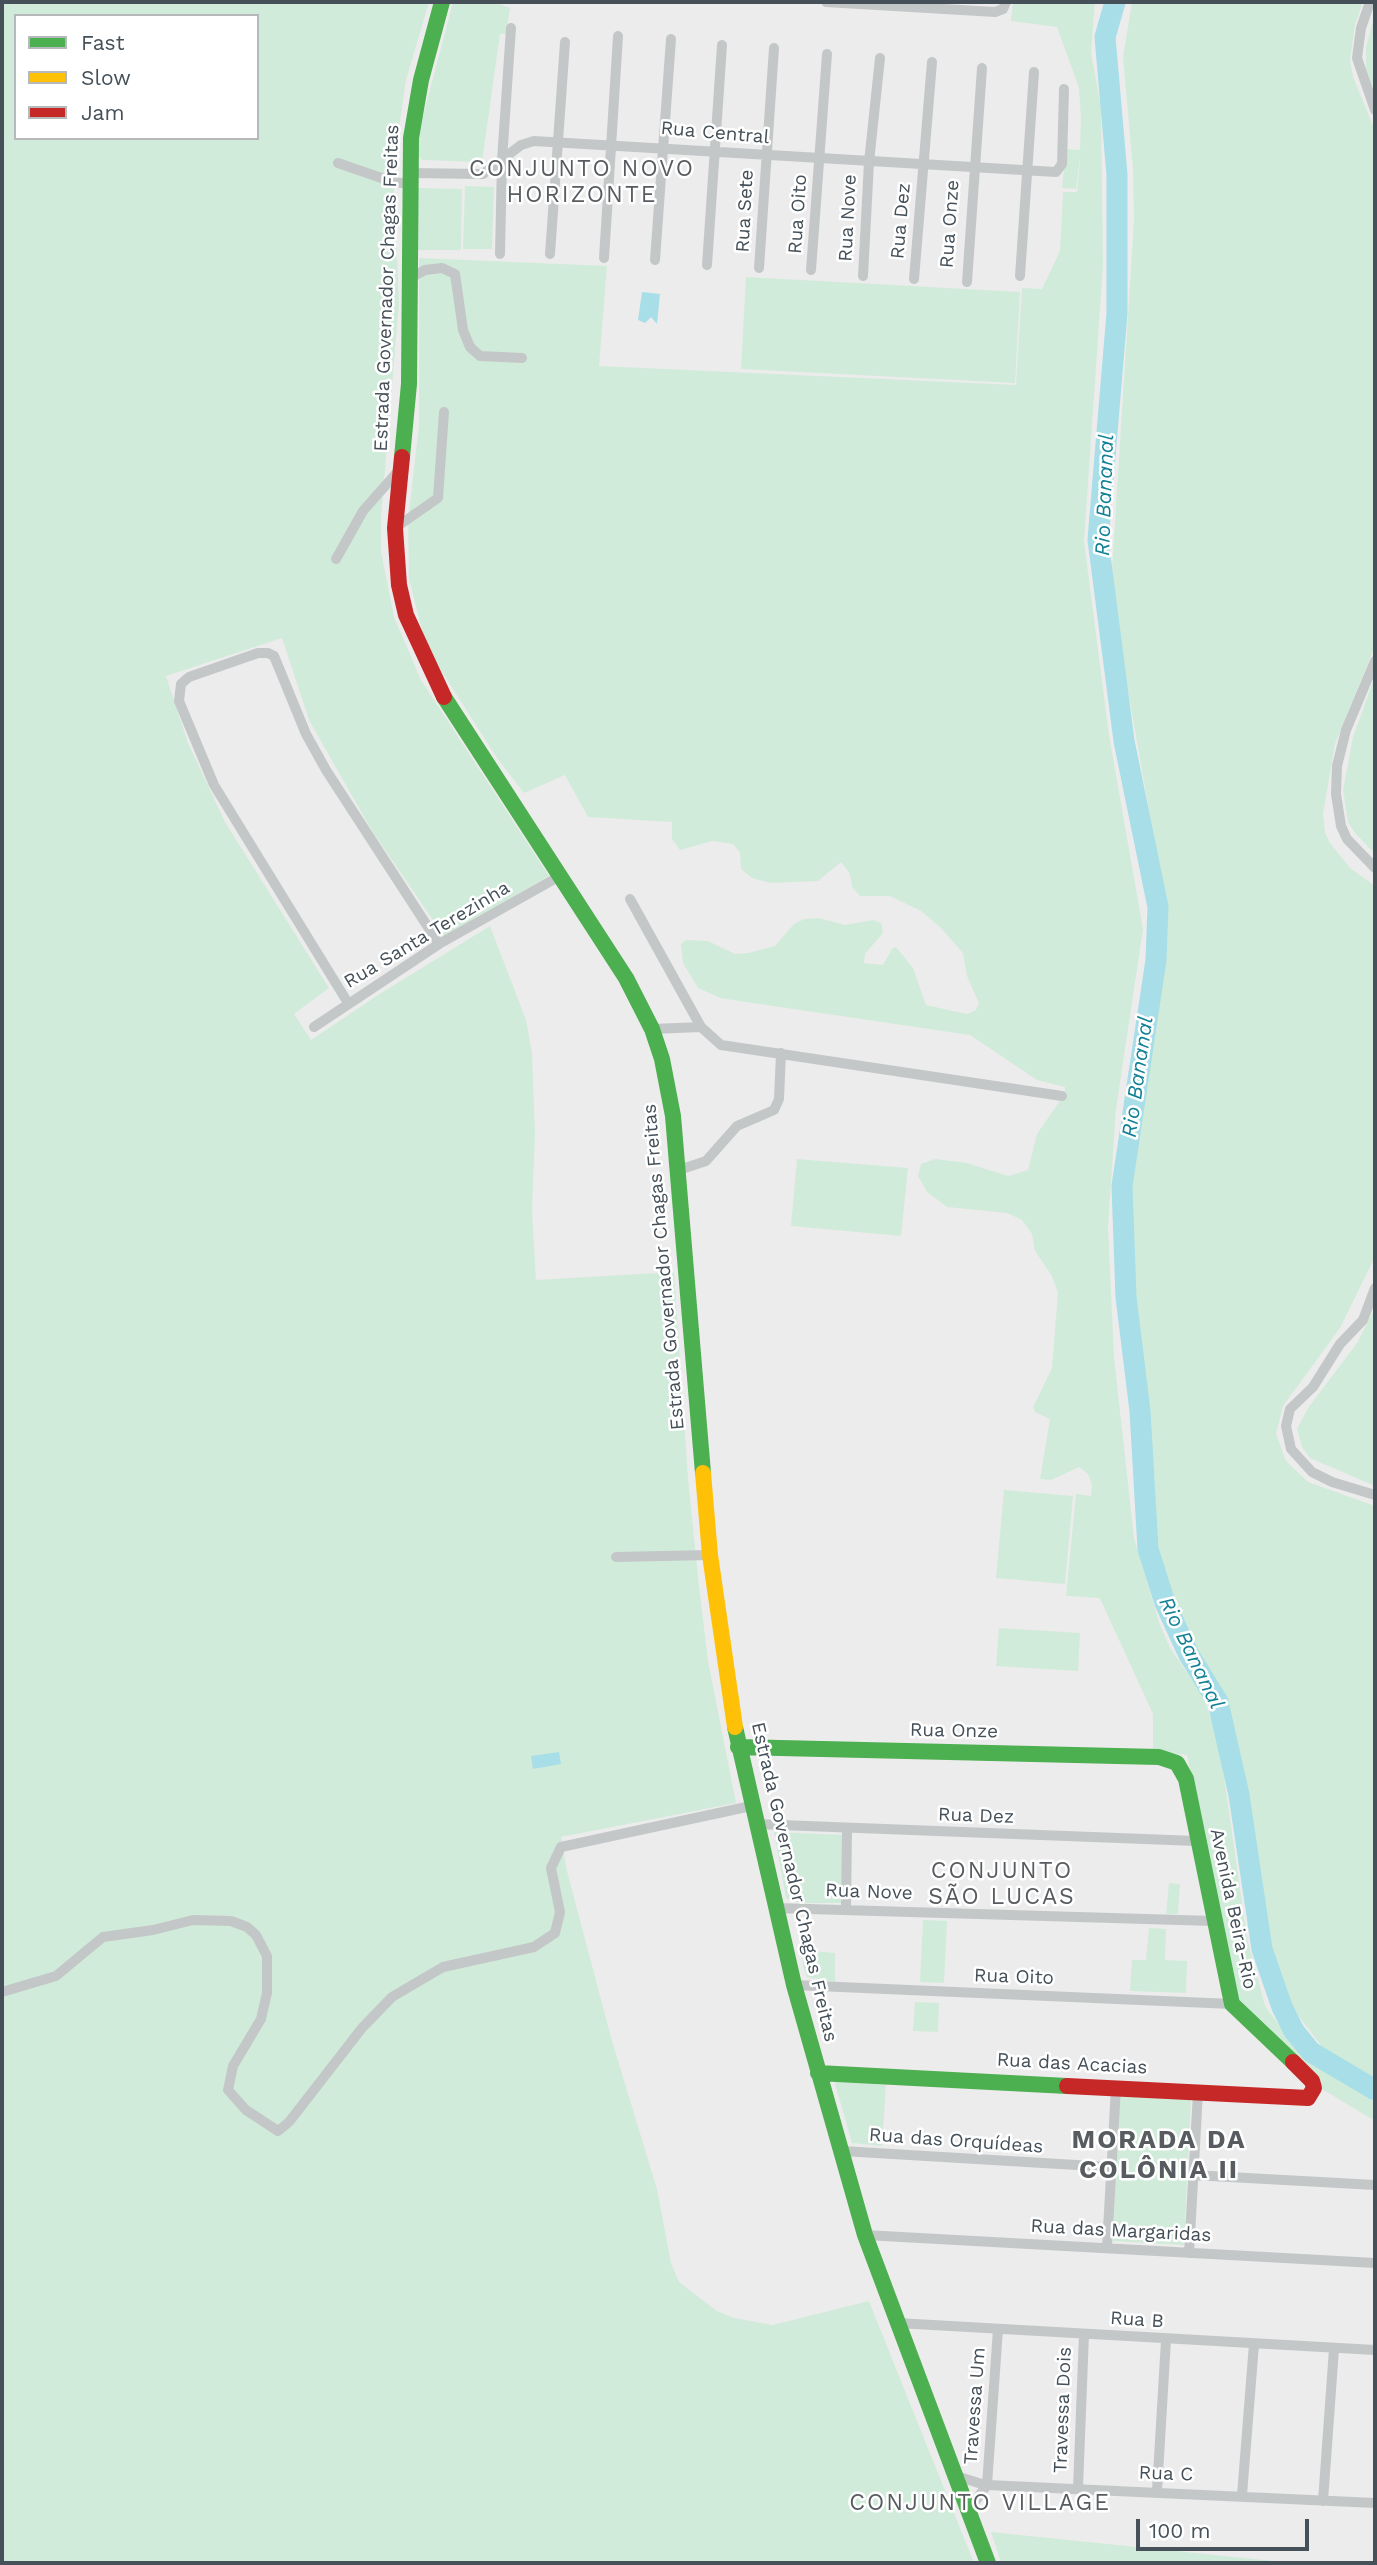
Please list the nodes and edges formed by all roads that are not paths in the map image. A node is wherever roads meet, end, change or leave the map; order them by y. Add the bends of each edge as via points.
1 (442, 2) edge
2 (826, 2) edge
3 (1006, 2) edge
4 (1370, 2) edge
5 (511, 29) dead end
6 (618, 36) dead end
7 (671, 39) dead end
8 (565, 42) dead end
9 (722, 45) dead end
10 (774, 48) dead end
11 (827, 54) dead end
12 (880, 58) dead end
13 (932, 62) dead end
14 (982, 68) dead end
15 (1034, 72) dead end
16 (1064, 89) dead end
17 (1375, 110) edge
18 (556, 142) junction
19 (611, 143) junction
20 (662, 146) junction
21 (714, 151) junction
22 (765, 155) junction
23 (502, 160) junction
24 (819, 160) junction
25 (869, 162) junction
26 (338, 163) dead end
27 (923, 166) junction
28 (975, 169) junction
29 (1031, 171) junction
30 (410, 178) junction
31 (500, 254) dead end
32 (550, 254) dead end
33 (604, 258) dead end
34 (655, 260) dead end
35 (707, 265) dead end
36 (759, 268) dead end
37 (811, 270) dead end
38 (863, 276) dead end
39 (1020, 276) dead end
40 (410, 278) junction
41 (914, 279) dead end
42 (967, 282) dead end
43 (522, 358) dead end
44 (444, 412) dead end
45 (402, 467) junction
46 (395, 528) junction
47 (337, 559) dead end
48 (1375, 661) edge
49 (1375, 867) edge
50 (560, 876) junction
51 (630, 899) dead end
52 (439, 944) junction
53 (348, 1003) junction
54 (314, 1027) dead end
55 (702, 1027) junction
56 (652, 1029) junction
57 (781, 1053) junction
58 (1062, 1096) dead end
59 (680, 1170) junction
60 (1375, 1288) edge
61 (1375, 1495) edge
62 (710, 1555) junction
63 (616, 1557) dead end
64 (738, 1747) junction
65 (1168, 1759) joint
66 (751, 1806) junction
67 (755, 1824) junction
68 (847, 1829) junction
69 (1196, 1841) junction
70 (775, 1908) junction
71 (846, 1908) junction
72 (1213, 1922) junction
73 (794, 1985) junction
74 (2, 1992) edge
75 (1232, 2004) junction
76 (818, 2073) junction
77 (1314, 2084) joint
78 (1116, 2087) junction
79 (1198, 2092) junction
80 (842, 2151) junction
81 (1110, 2168) junction
82 (1193, 2175) junction
83 (1375, 2185) edge
84 (865, 2235) junction
85 (1107, 2247) junction
86 (1189, 2253) junction
87 (1375, 2263) edge
88 (897, 2323) junction
89 (998, 2329) junction
90 (1084, 2334) junction
91 (1166, 2340) junction
92 (1254, 2344) junction
93 (1334, 2349) junction
94 (1375, 2350) edge
95 (953, 2475) junction
96 (986, 2485) junction
97 (1078, 2488) junction
98 (1157, 2491) junction
99 (1241, 2495) junction
100 (1324, 2501) junction
101 (1375, 2503) edge
102 (968, 2511) junction
103 (988, 2563) edge

1 - 30 main road, Estrada Governador Chagas Freitas via 421,80
2 - 3 street via 995,12
4 - 17 street via 1357,58
5 - 23 street
6 - 19 street
7 - 20 street
8 - 18 street
9 - 21 street
10 - 22 street, Rua Sete
11 - 24 street, Rua Oito
12 - 25 street, Rua Nove
13 - 27 street, Rua Dez
14 - 28 street, Rua Onze
15 - 29 street
16 - 29 street via 1060,170
18 - 19 street, Rua Central
18 - 23 street, Rua Central via 528,142
18 - 32 street
19 - 20 street, Rua Central
19 - 33 street
20 - 21 street, Rua Central
20 - 34 street
21 - 22 street, Rua Central
21 - 35 street
22 - 24 street, Rua Central
22 - 36 street, Rua Sete
23 - 30 street, Rua Central via 479,174
23 - 31 street
24 - 25 street, Rua Central
24 - 37 street, Rua Oito
25 - 27 street, Rua Central
25 - 38 street, Rua Nove
26 - 30 street, Rua Central via 393,182
27 - 28 street, Rua Central
27 - 41 street, Rua Dez
28 - 29 street, Rua Central
28 - 42 street, Rua Onze
29 - 39 street
30 - 40 main road, Estrada Governador Chagas Freitas
40 - 43 street via 442,268 455,274 470,348 480,356
40 - 45 main road, Estrada Governador Chagas Freitas
44 - 46 street via 438,498
45 - 46 main road, Estrada Governador Chagas Freitas
45 - 47 street via 363,511
46 - 50 main road, Estrada Governador Chagas Freitas via 399,585 424,660
48 - 49 street via 1344,739 1336,794 1341,826
50 - 52 street, Rua Santa Terezinha
50 - 56 main road, Estrada Governador Chagas Freitas via 626,978
51 - 55 street
52 - 53 street, Rua Santa Terezinha
52 - 53 street via 326,770 274,656 258,653 189,677 178,692 214,785
53 - 54 street, Rua Santa Terezinha
55 - 56 street
55 - 57 street via 713,1040 733,1048
56 - 59 main road, Estrada Governador Chagas Freitas via 668,1086
57 - 58 street
57 - 59 street via 779,1099 774,1110 737,1126 706,1161
59 - 62 main road, Estrada Governador Chagas Freitas
60 - 61 street via 1363,1320 1313,1387 1290,1409 1286,1426 1291,1450 1312,1472
62 - 63 street
62 - 64 main road, Estrada Governador Chagas Freitas
64 - 65 main road, Rua Onze
64 - 66 main road, Estrada Governador Chagas Freitas
65 - 69 main road, Avenida Beira-Rio via 1177,1763 1186,1779
66 - 67 main road, Estrada Governador Chagas Freitas
66 - 74 street via 561,1847 551,1868 560,1912 555,1933 534,1947 443,1967 392,1997 278,2131 246,2110 228,2090 233,2066 261,2019 267,1993 267,1956 247,1927 231,1921 193,1920 103,1937 56,1976
67 - 68 street, Rua Dez
67 - 70 main road, Estrada Governador Chagas Freitas
68 - 69 street, Rua Dez
68 - 71 street
69 - 72 main road, Avenida Beira-Rio
70 - 71 street, Rua Nove
70 - 73 main road, Estrada Governador Chagas Freitas
71 - 72 street, Rua Nove
72 - 75 main road, Avenida Beira-Rio
73 - 75 street, Rua Oito
73 - 76 main road, Estrada Governador Chagas Freitas
75 - 77 main road, Avenida Beira-Rio
76 - 78 main road, Rua das Acacias
76 - 80 main road, Estrada Governador Chagas Freitas
77 - 79 main road, Rua das Acacias via 1313,2093 1305,2099
78 - 79 main road, Rua das Acacias
78 - 81 street
79 - 82 street
80 - 81 street, Rua das Orquídeas
80 - 84 main road, Estrada Governador Chagas Freitas
81 - 85 street
82 - 83 street
82 - 86 street
84 - 85 street, Rua das Margaridas
84 - 88 main road, Estrada Governador Chagas Freitas
85 - 86 street, Rua das Margaridas
86 - 87 street, Rua das Margaridas
88 - 89 street, Rua B
88 - 95 main road, Estrada Governador Chagas Freitas
89 - 90 street, Rua B
89 - 96 street, Travessa Um
90 - 91 street, Rua B
90 - 97 street, Travessa Dois
91 - 92 street, Rua B
91 - 98 street
92 - 93 street, Rua B
92 - 99 street
93 - 94 street, Rua B
93 - 100 street
95 - 96 street, Rua C
95 - 102 main road, Estrada Governador Chagas Freitas
96 - 97 street, Rua C
96 - 102 street
97 - 98 street, Rua C
98 - 99 street, Rua C
99 - 100 street, Rua C
100 - 101 street, Rua C
102 - 103 main road, Estrada Governador Chagas Freitas

